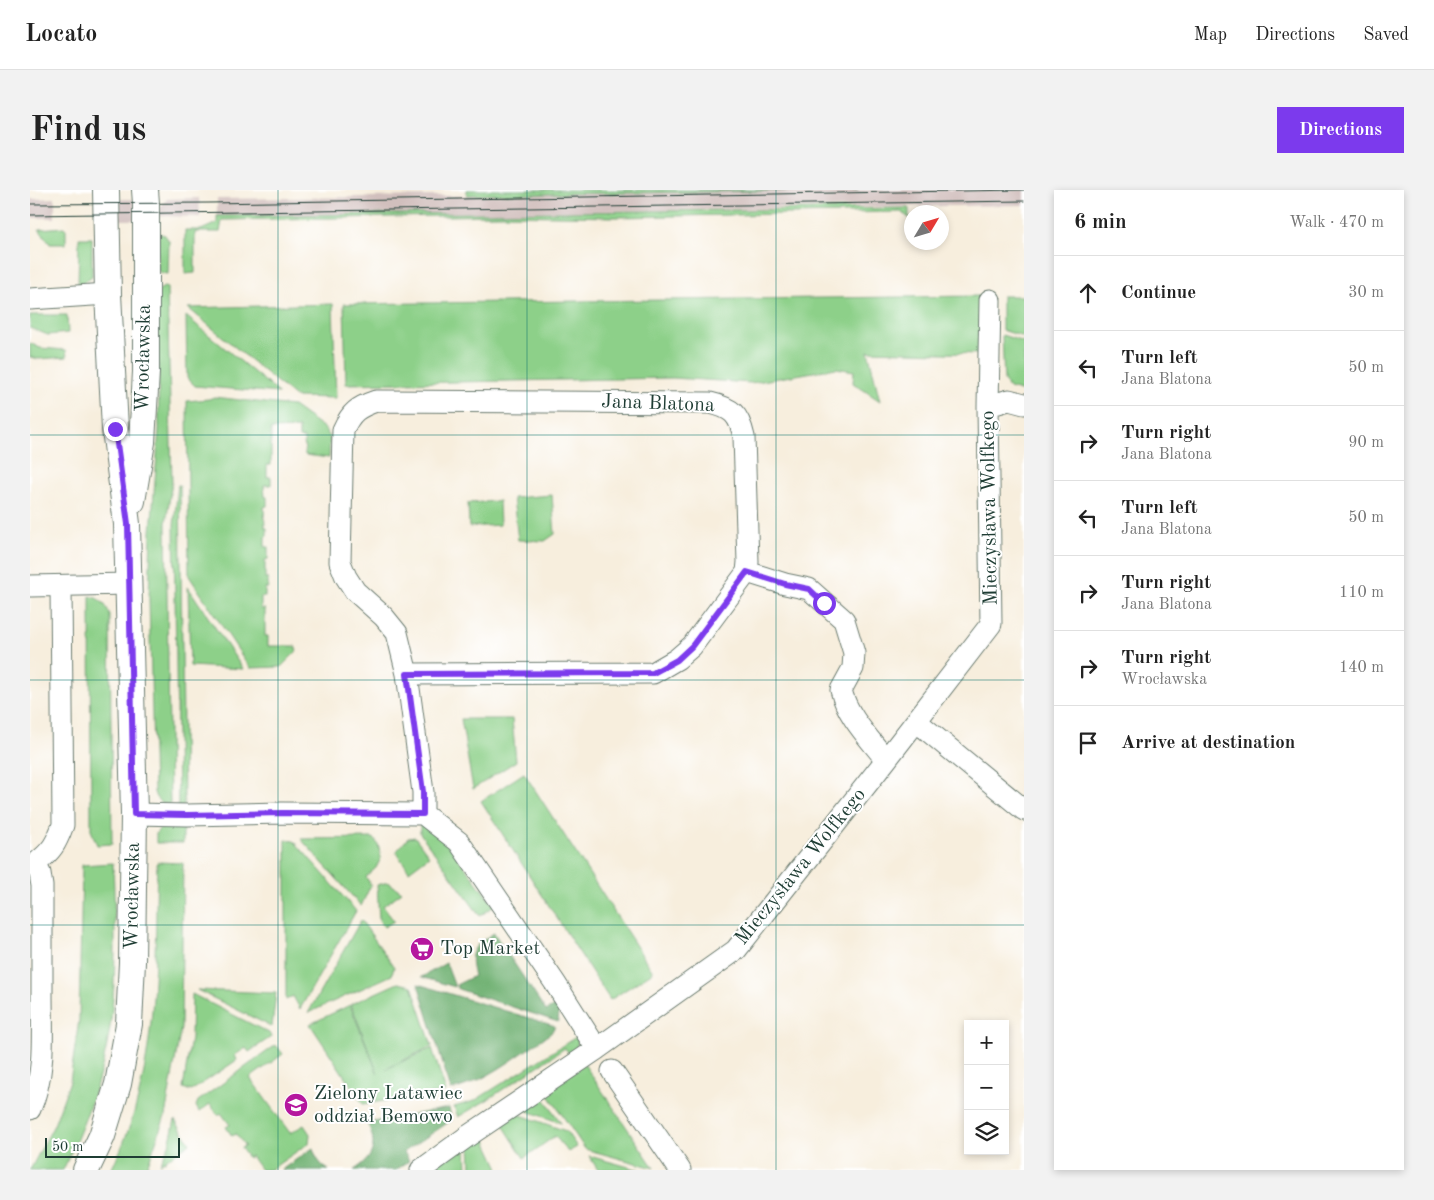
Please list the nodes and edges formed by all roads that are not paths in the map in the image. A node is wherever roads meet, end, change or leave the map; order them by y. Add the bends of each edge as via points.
1 (106, 190) edge
2 (145, 190) edge
3 (108, 294) junction
4 (30, 299) edge
5 (990, 300) dead end
6 (146, 372) junction
7 (1024, 404) edge
8 (988, 406) junction
9 (128, 524) junction
10 (747, 572) junction
11 (128, 584) junction
12 (30, 586) edge
13 (61, 586) junction
14 (407, 674) junction
15 (916, 721) junction
16 (886, 760) junction
17 (1024, 810) edge
18 (134, 814) junction
19 (423, 814) junction
20 (597, 1049) junction
21 (612, 1071) dead end
22 (30, 1109) edge
23 (86, 1170) edge
24 (421, 1170) edge
25 (680, 1170) edge

1 - 3 street, Wrocławska
2 - 6 street, Wrocławska
3 - 4 street
3 - 6 street via 132,315
3 - 9 street, Wrocławska via 115,429
5 - 8 street, Mieczysława Wolfkego
6 - 9 street, Wrocławska via 142,442
7 - 8 street via 1009,400
8 - 15 street, Mieczysława Wolfkego via 991,624
9 - 11 street, Wrocławska
10 - 14 street via 692,646 677,660 653,673
10 - 14 street, Jana Blatona via 744,437 740,421 723,406 710,402 376,401 363,405 350,415 343,430 340,562 355,591 398,633
10 - 16 street via 809,589 844,620 854,653 853,668 841,690 843,700
11 - 13 street
11 - 18 street, Wrocławska
12 - 13 street
13 - 22 street via 63,825 57,842 35,864 42,886 42,1043 38,1083
14 - 19 street, Jana Blatona
15 - 16 street, Mieczysława Wolfkego
15 - 17 street
16 - 20 street, Mieczysława Wolfkego via 736,950
18 - 19 street
18 - 23 street, Wrocławska via 129,1024 118,1084 102,1136
19 - 20 street via 459,842
20 - 24 street, Mieczysława Wolfkego
21 - 25 street

